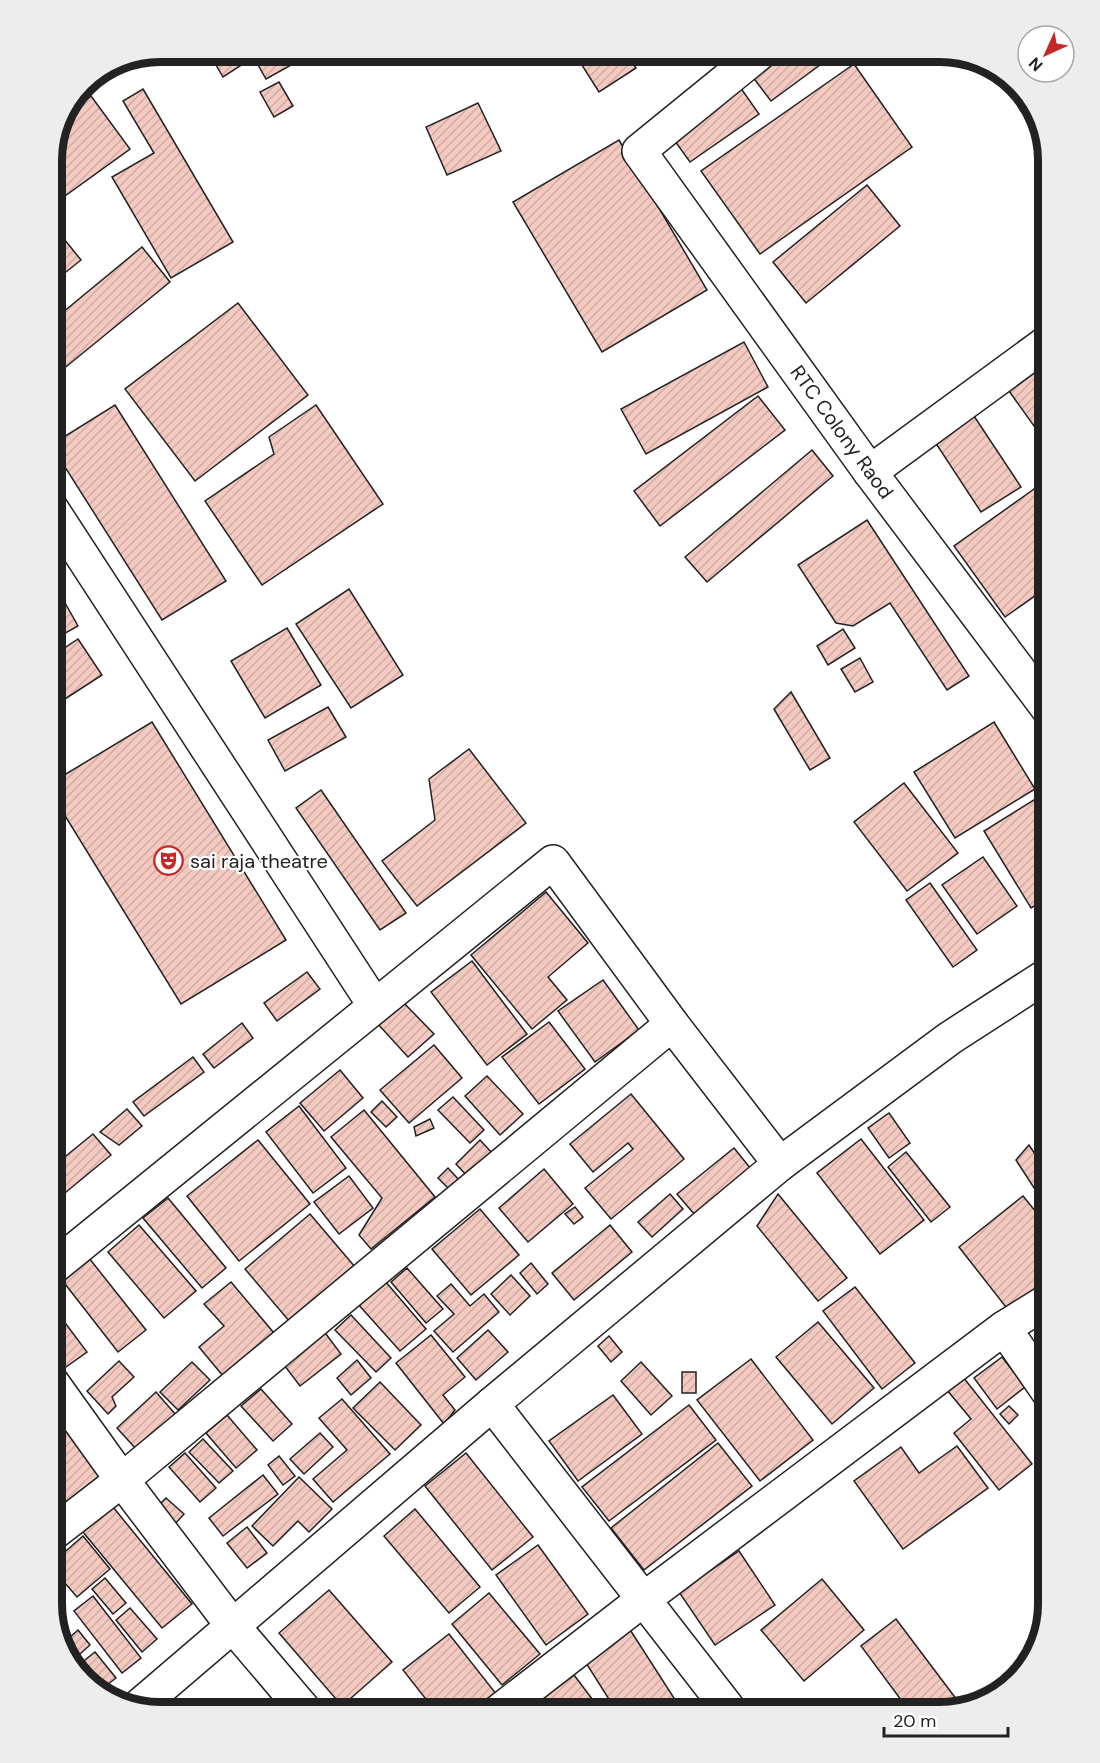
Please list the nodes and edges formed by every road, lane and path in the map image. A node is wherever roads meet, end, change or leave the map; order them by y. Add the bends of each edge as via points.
1 (728, 62) edge
2 (1038, 349) edge
3 (870, 472) junction
4 (62, 525) edge
5 (1038, 683) edge
6 (1038, 981) edge
7 (375, 1006) junction
8 (672, 1024) junction
9 (780, 1164) junction
10 (62, 1260) edge
11 (1038, 1307) edge
12 (1004, 1328) junction
13 (1038, 1377) edge
14 (62, 1396) edge
15 (492, 1404) junction
16 (122, 1480) junction
17 (62, 1526) edge
18 (644, 1599) junction
19 (232, 1625) junction
20 (146, 1700) edge
21 (297, 1701) edge
22 (512, 1701) edge
23 (723, 1702) edge

1 - 3 street, RTC Colony Raod via 639,151
2 - 3 street
3 - 5 street, RTC Colony Raod
4 - 7 street
6 - 9 street via 950,1038
7 - 8 street via 553,862
7 - 10 street
8 - 9 street
8 - 16 street
9 - 15 street
11 - 12 street
12 - 13 street
12 - 18 street
14 - 16 street
15 - 18 street
15 - 19 street
16 - 17 street
16 - 19 street
18 - 22 street
18 - 23 street
19 - 20 street
19 - 21 street

